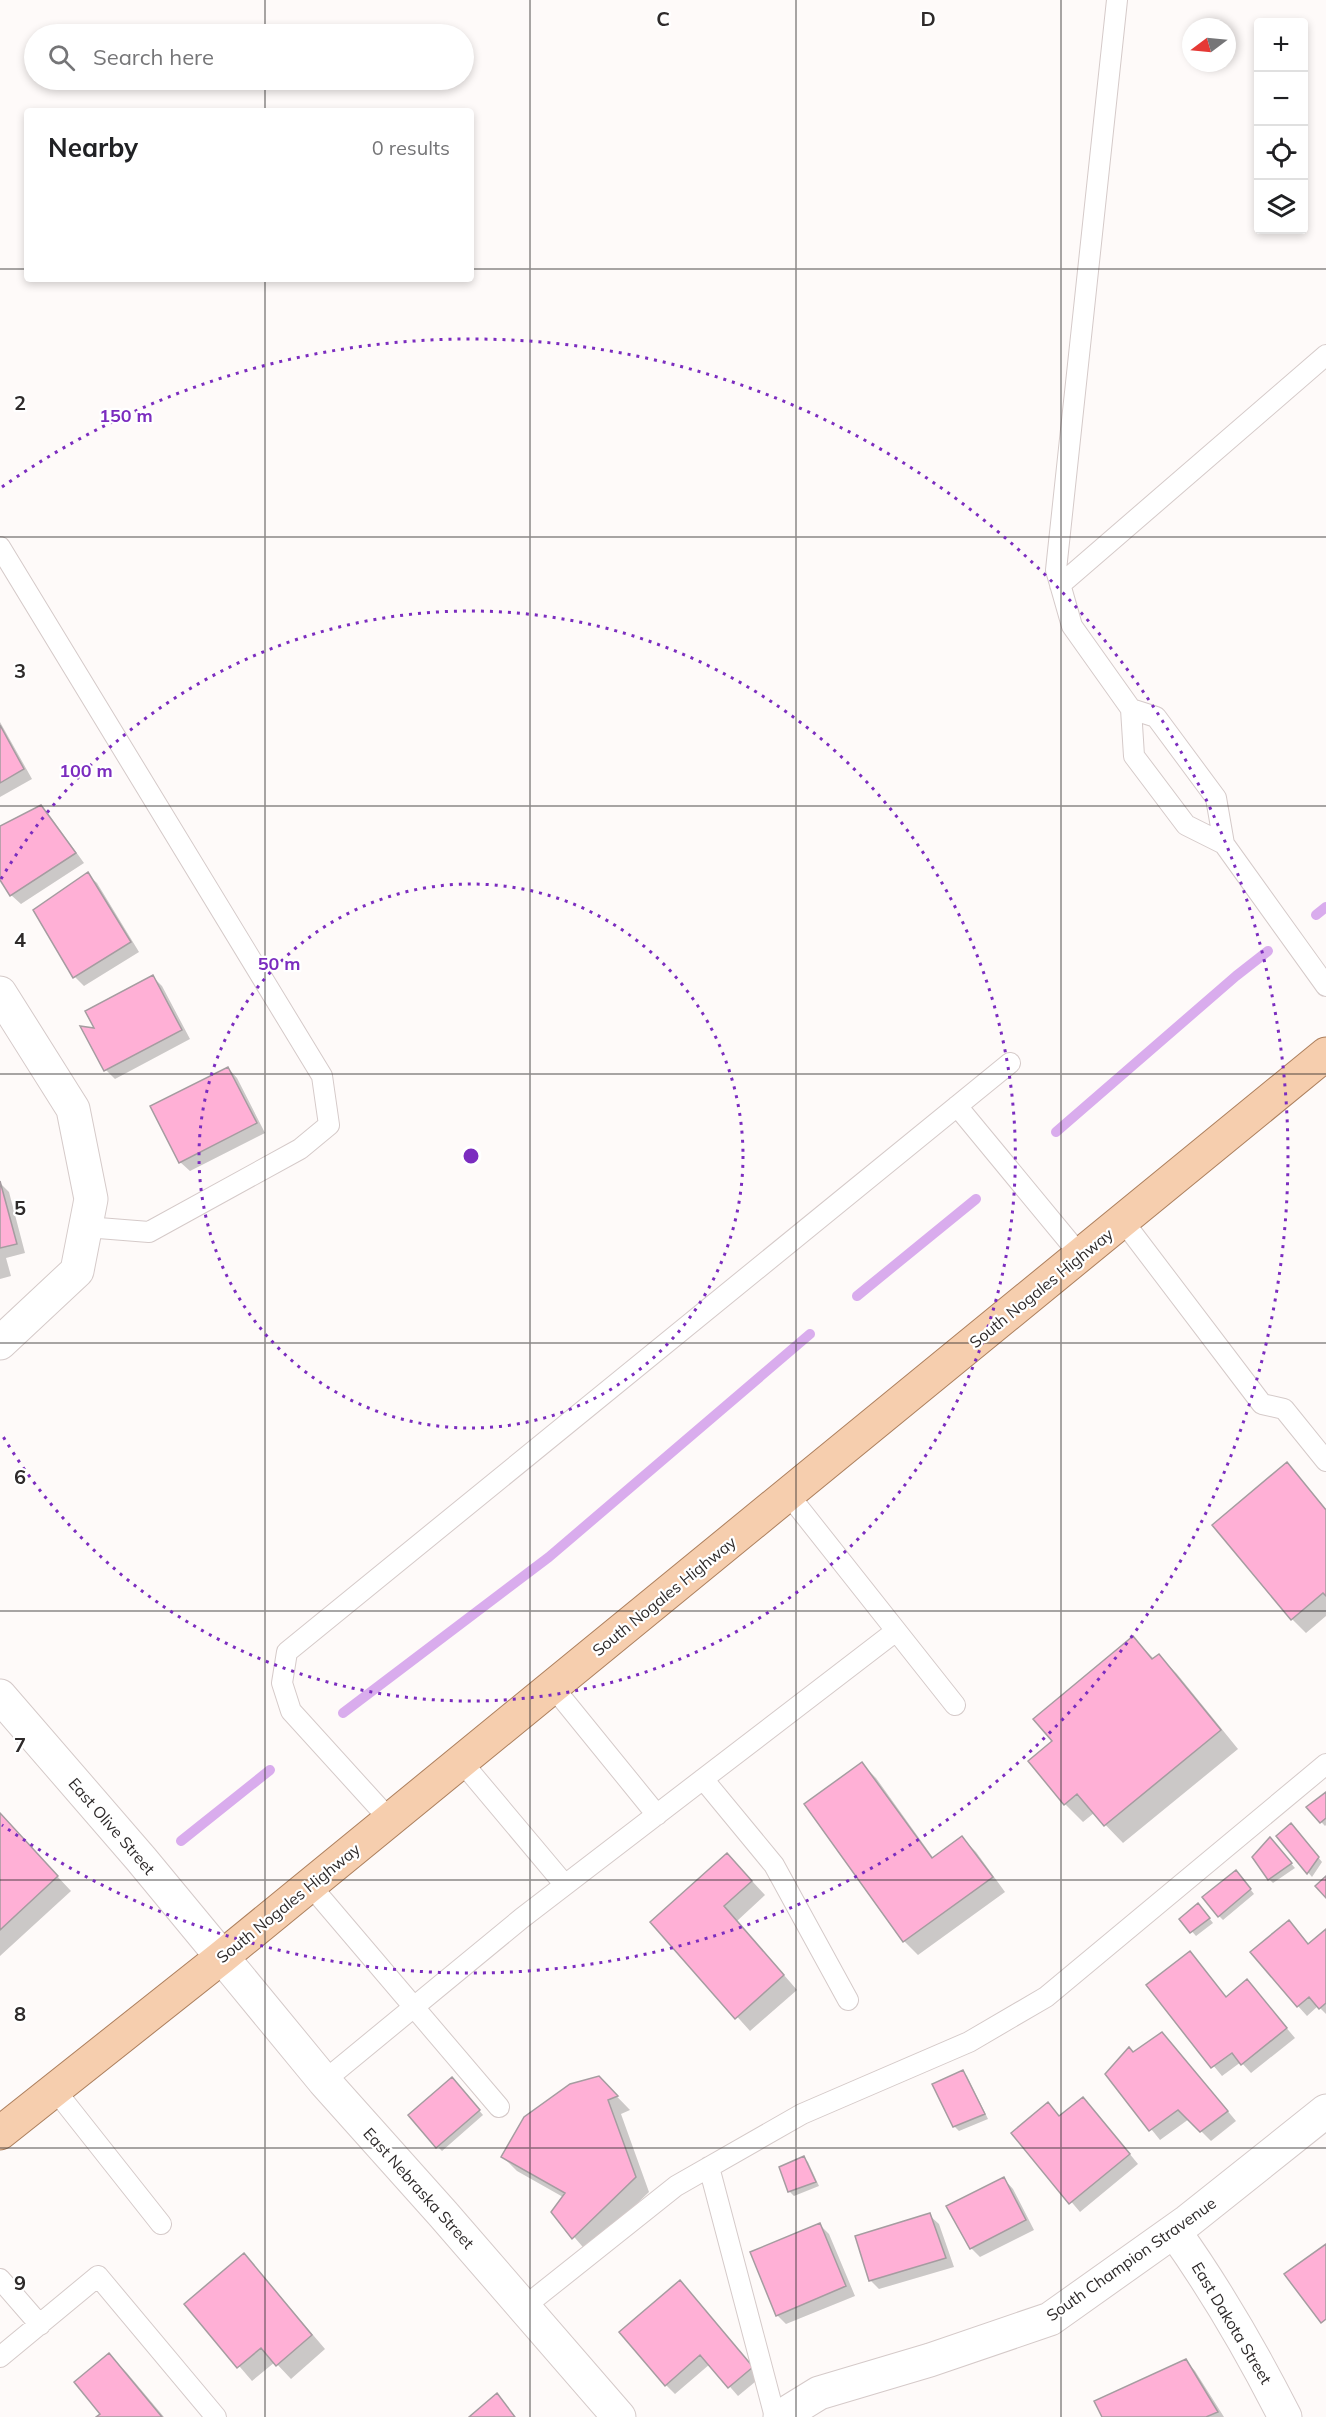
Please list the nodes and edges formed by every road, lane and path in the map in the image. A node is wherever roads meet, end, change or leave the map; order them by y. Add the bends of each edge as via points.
1 (1117, 0) edge
2 (1326, 355) edge
3 (0, 547) edge
4 (1060, 585) junction
5 (1131, 709) junction
6 (1224, 844) junction
7 (1326, 986) edge
8 (0, 993) edge
9 (1326, 1054) edge
10 (1010, 1063) dead end
11 (957, 1106) junction
12 (1122, 1221) junction
13 (86, 1227) junction
14 (1080, 1255) junction
15 (0, 1343) edge
16 (1326, 1461) edge
17 (788, 1494) junction
18 (896, 1631) junction
19 (553, 1687) junction
20 (0, 1696) edge
21 (954, 1705) dead end
22 (461, 1761) junction
23 (1326, 1764) edge
24 (703, 1779) junction
25 (657, 1815) junction
26 (390, 1820) junction
27 (310, 1885) junction
28 (566, 1885) junction
29 (222, 1957) junction
30 (848, 2000) dead end
31 (413, 2006) junction
32 (324, 2080) junction
33 (55, 2090) junction
34 (499, 2107) dead end
35 (1326, 2111) edge
36 (0, 2133) edge
37 (709, 2167) junction
38 (161, 2224) dead end
39 (1174, 2231) junction
40 (0, 2279) edge
41 (524, 2307) junction
42 (40, 2325) junction
43 (0, 2357) edge
44 (216, 2417) edge
45 (619, 2417) edge
46 (775, 2417) edge
47 (780, 2417) edge
48 (1285, 2417) edge

1 - 4 lane via 1056,570
2 - 4 lane
3 - 13 lane via 322,1076 329,1125 300,1149 150,1232
4 - 5 lane via 1072,626
5 - 6 lane via 1156,717 1216,798
5 - 6 lane via 1134,756 1186,825
6 - 7 lane
8 - 13 street via 73,1109 91,1199
9 - 12 main road, South Nogales Highway
10 - 11 lane
11 - 14 lane
11 - 26 lane via 287,1652 282,1683 291,1711
12 - 14 main road, South Nogales Highway
12 - 16 lane via 1263,1404 1284,1409
13 - 15 street via 77,1271
14 - 17 main road, South Nogales Highway
17 - 18 lane
17 - 19 main road, South Nogales Highway
18 - 21 lane
18 - 24 lane
19 - 22 main road, South Nogales Highway
19 - 25 lane
20 - 29 street, East Olive Street
22 - 26 main road, South Nogales Highway
22 - 28 lane
23 - 37 lane via 1046,1997 969,2042 802,2114
24 - 25 lane
24 - 30 lane via 774,1865
25 - 28 lane
26 - 27 main road, South Nogales Highway
27 - 29 main road, South Nogales Highway
27 - 31 lane
28 - 31 lane
29 - 32 street, East Nebraska Street
29 - 33 main road, South Nogales Highway
31 - 32 lane
31 - 34 lane
32 - 41 street, East Nebraska Street
33 - 36 main road, South Nogales Highway
33 - 38 lane
35 - 39 street, South Champion Stravenue
37 - 41 lane via 676,2186
37 - 46 lane
39 - 47 street, South Champion Stravenue via 1050,2319 819,2393
39 - 48 street, East Dakota Street via 1256,2360
40 - 42 lane
41 - 45 street, East Nebraska Street
42 - 43 lane
42 - 44 lane via 98,2276

